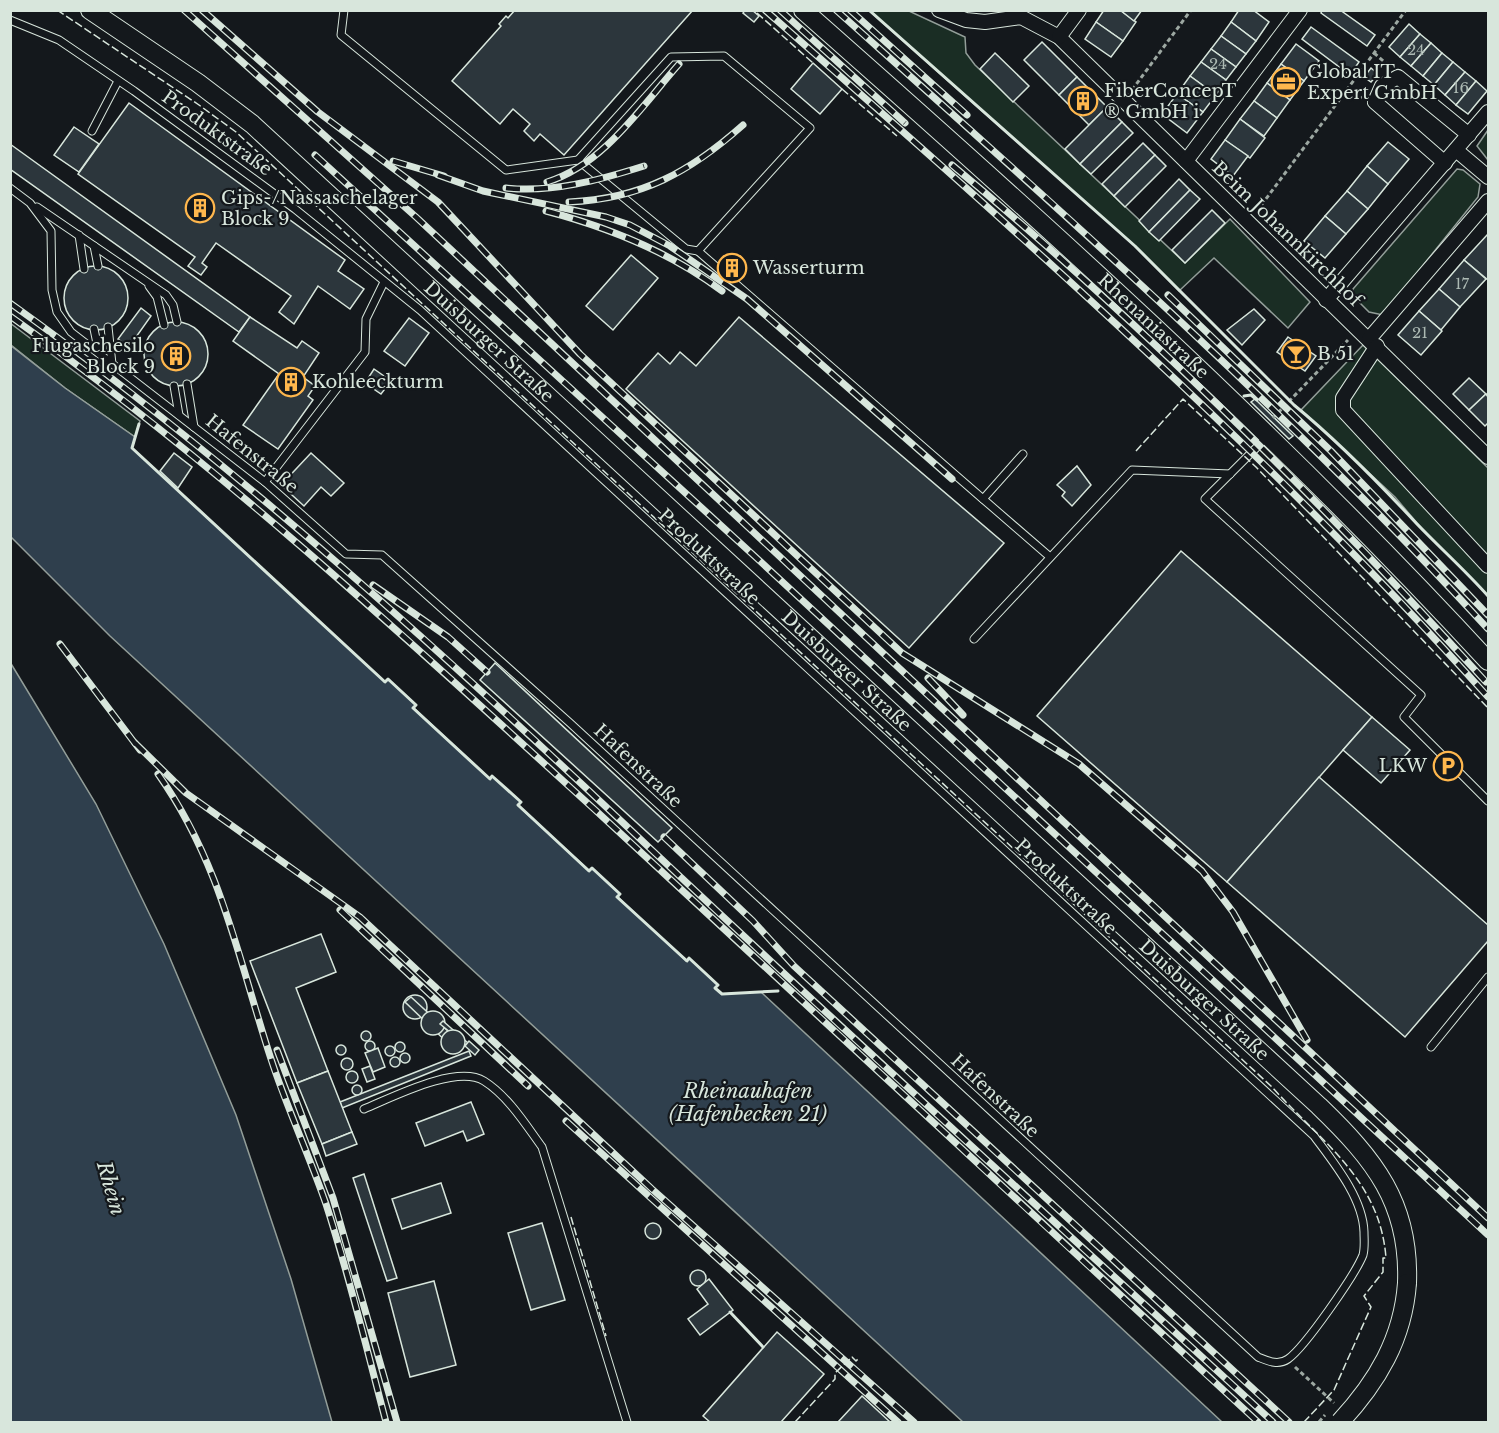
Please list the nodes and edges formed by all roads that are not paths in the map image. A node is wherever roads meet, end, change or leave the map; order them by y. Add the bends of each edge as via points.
1 (90, 10) edge
2 (344, 10) edge
3 (803, 10) edge
4 (939, 10) edge
5 (1079, 10) edge
6 (1300, 10) edge
7 (1023, 14) edge
8 (10, 20) edge
9 (1059, 37) junction
10 (118, 81) junction
11 (1488, 111) edge
12 (92, 131) dead end
13 (1469, 135) junction
14 (1456, 150) junction
15 (579, 160) junction
16 (1186, 161) junction
17 (1445, 164) junction
18 (1488, 177) edge
19 (10, 188) edge
20 (1488, 201) edge
21 (30, 203) junction
22 (79, 236) junction
23 (94, 246) junction
24 (698, 251) junction
25 (98, 266) dead end
26 (84, 269) dead end
27 (146, 281) junction
28 (384, 282) junction
29 (1326, 300) junction
30 (177, 322) dead end
31 (164, 325) dead end
32 (108, 327) dead end
33 (94, 329) dead end
34 (1368, 338) junction
35 (99, 353) junction
36 (112, 364) junction
37 (187, 384) dead end
38 (174, 386) dead end
39 (179, 415) junction
40 (194, 427) junction
41 (1270, 427) junction
42 (1023, 454) dead end
43 (1488, 457) edge
44 (1230, 474) junction
45 (265, 482) junction
46 (983, 499) junction
47 (1050, 557) junction
48 (1488, 566) edge
49 (974, 639) dead end
50 (1488, 661) edge
51 (1488, 801) edge
52 (1488, 977) edge
53 (1431, 1047) dead end
54 (364, 1109) dead end
55 (1287, 1360) joint
56 (1335, 1412) edge
57 (627, 1422) edge

1 - 56 street, Duisburger Straße, bridge via 252,124 1328,1114 1371,1160 1388,1186 1405,1237 1407,1283 1401,1323 1384,1365 1371,1386
2 - 15 lane via 341,35 506,171
3 - 41 street, Rhenaniastraße
4 - 7 street via 966,20 985,21
5 - 9 street
6 - 16 street
7 - 9 street, Beim Johannkirchhof
8 - 10 lane, Produktstraße via 59,40
9 - 16 street, Beim Johannkirchhof
10 - 12 lane
10 - 28 lane, Produktstraße via 295,209
11 - 13 street
13 - 14 street
13 - 17 street via 1398,77 1382,86 1375,102
14 - 17 street
14 - 18 street
15 - 24 lane via 686,249
15 - 24 lane via 671,57 724,56 810,128
16 - 29 street, Beim Johannkirchhof
17 - 29 street
19 - 21 lane, Hafenstraße
20 - 34 street
21 - 22 lane
21 - 35 lane, Hafenstraße via 51,231 52,290 57,312 71,332
22 - 23 lane
22 - 26 lane
23 - 25 lane
23 - 27 lane
24 - 46 lane
27 - 30 lane via 166,295
27 - 31 lane via 157,297
28 - 45 lane via 366,319 365,352
28 - 55 lane, Produktstraße via 446,334 1314,1136 1357,1204 1364,1229 1364,1252 1356,1269
29 - 34 street, Beim Johannkirchhof
32 - 36 lane
33 - 35 lane
34 - 43 street, Beim Johannkirchhof
34 - 48 street via 1343,398 1343,410
35 - 36 lane, Hafenstraße
36 - 39 lane, Hafenstraße
37 - 40 lane
38 - 39 lane
39 - 40 lane, Hafenstraße
40 - 45 lane, Hafenstraße
41 - 44 lane
41 - 50 street, Rhenaniastraße
42 - 46 lane
44 - 47 lane via 1132,470
44 - 51 lane via 1205,499 1421,695 1404,717
45 - 55 lane, Hafenstraße via 346,554 382,555 1258,1357 1274,1363
46 - 47 lane
47 - 49 lane
52 - 53 lane
54 - 57 lane via 458,1076 482,1079 511,1107 542,1147

